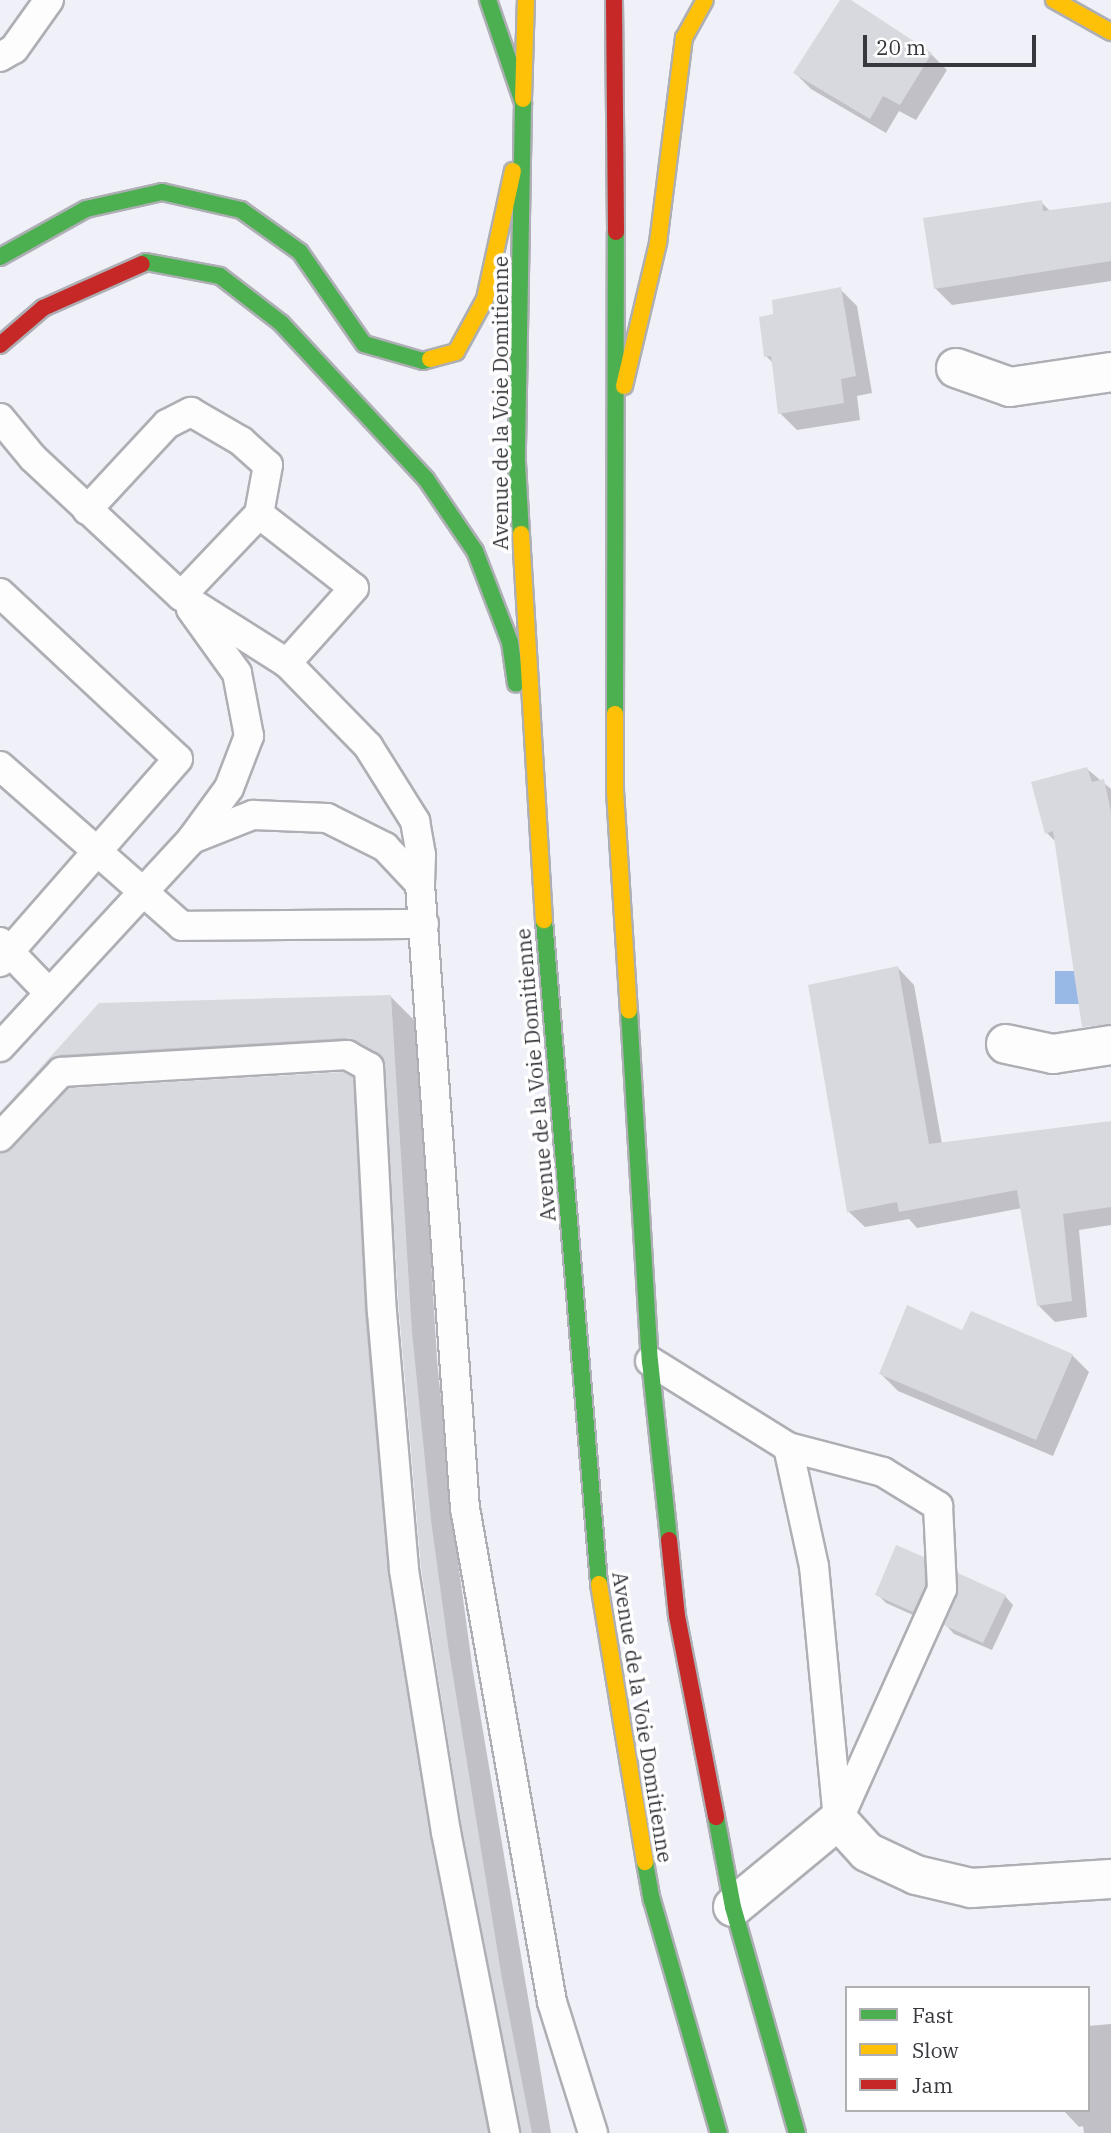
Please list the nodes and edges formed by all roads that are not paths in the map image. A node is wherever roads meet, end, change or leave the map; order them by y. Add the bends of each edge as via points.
1 (49, 0) edge
2 (488, 0) edge
3 (526, 0) edge
4 (614, 0) edge
5 (705, 0) edge
6 (1054, 0) edge
7 (1111, 32) edge
8 (0, 57) edge
9 (523, 103) junction
10 (521, 139) junction
11 (0, 257) edge
12 (0, 345) edge
13 (956, 368) dead end
14 (1111, 372) edge
15 (617, 412) junction
16 (0, 418) edge
17 (87, 510) junction
18 (259, 514) junction
19 (0, 593) edge
20 (181, 596) junction
21 (287, 663) junction
22 (0, 766) edge
23 (535, 817) junction
24 (191, 840) junction
25 (95, 852) junction
26 (420, 884) junction
27 (142, 893) junction
28 (424, 925) junction
29 (3, 951) edge
30 (49, 992) junction
31 (1006, 1044) dead end
32 (1111, 1045) edge
33 (0, 1047) edge
34 (0, 1138) edge
35 (650, 1361) junction
36 (788, 1447) junction
37 (838, 1820) junction
38 (1111, 1879) edge
39 (733, 1907) junction
40 (552, 2002) junction
41 (785, 2099) junction
42 (505, 2133) edge
43 (577, 2133) edge
44 (593, 2133) edge
45 (719, 2133) edge
46 (797, 2133) edge
47 (806, 2133) edge

1 - 8 lane via 14,48
2 - 9 main road
3 - 9 main road, Avenue de la Voie Domitienne
4 - 15 main road
5 - 15 main road via 684,38 658,243
6 - 7 main road
9 - 10 main road, Avenue de la Voie Domitienne
10 - 11 main road via 485,299 456,352 423,360 364,344 300,252 241,209 162,192 86,209
10 - 23 main road, Avenue de la Voie Domitienne via 517,463
12 - 23 main road via 43,308 146,262 220,276 281,323 426,479 475,551 510,642
13 - 14 street via 1010,387
15 - 35 main road via 615,791
16 - 17 lane via 33,458
17 - 18 lane via 167,424 191,412 241,441 268,465
17 - 20 lane
18 - 20 lane
18 - 21 lane via 354,588
19 - 25 lane via 178,759
20 - 21 lane
20 - 24 lane via 237,673 249,736 229,788
21 - 26 lane via 368,746 415,821
22 - 25 lane
23 - 45 main road, Avenue de la Voie Domitienne via 601,1612 652,1900
24 - 26 lane via 253,815 327,818 386,847
24 - 27 lane
25 - 27 lane
25 - 29 lane
26 - 28 lane
27 - 28 lane via 181,926
27 - 30 lane
28 - 40 lane via 466,1508
29 - 30 lane
30 - 33 lane
31 - 32 street via 1053,1054
34 - 42 lane via 61,1072 348,1055 369,1067 382,1312 404,1570 446,1832
35 - 36 lane
35 - 39 main road via 677,1616
36 - 37 lane via 814,1566
36 - 37 lane via 883,1472 938,1506 942,1590
37 - 38 street via 867,1852 916,1875 971,1888
37 - 39 street
39 - 41 main road
40 - 43 lane
40 - 44 lane
41 - 46 main road
41 - 47 lane

